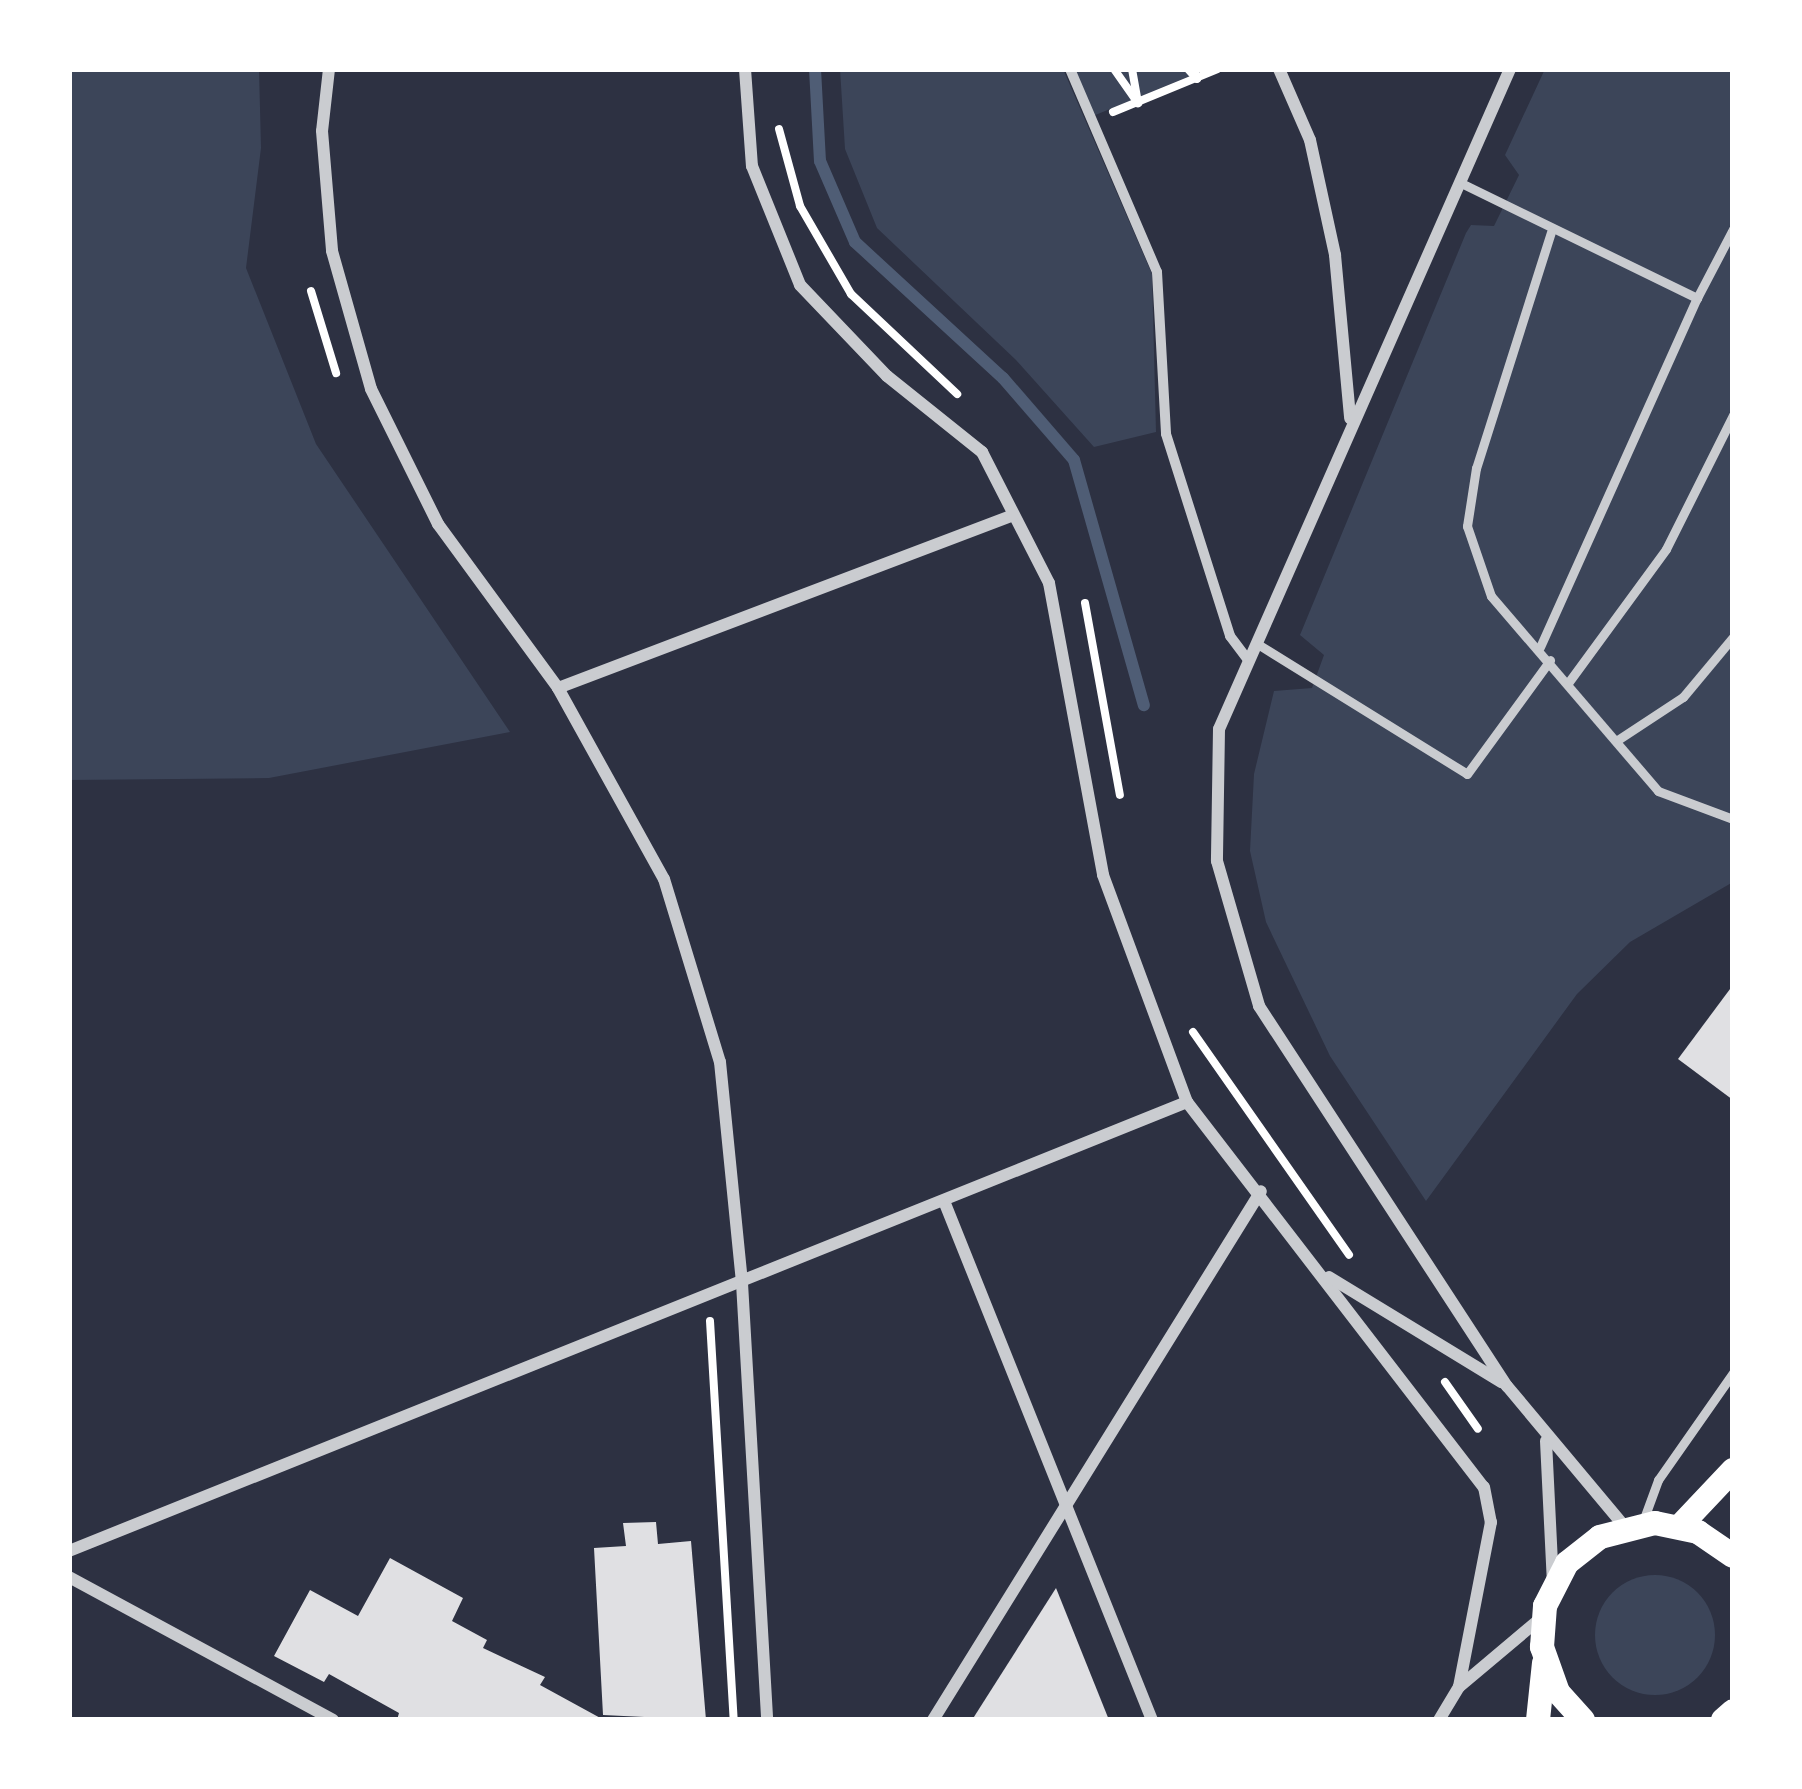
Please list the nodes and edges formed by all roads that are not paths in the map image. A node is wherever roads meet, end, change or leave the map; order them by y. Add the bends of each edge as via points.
1 (328, 69) edge
2 (745, 69) edge
3 (1070, 69) edge
4 (1279, 69) edge
5 (1510, 69) edge
6 (1459, 182) junction
7 (1733, 229) edge
8 (1551, 232) junction
9 (1697, 298) junction
10 (1733, 415) edge
11 (1350, 419) junction
12 (1013, 514) junction
13 (1733, 638) edge
14 (1256, 643) junction
15 (1540, 647) junction
16 (1248, 660) junction
17 (1550, 660) junction
18 (1568, 683) junction
19 (558, 688) junction
20 (1616, 741) junction
21 (1733, 819) edge
22 (1187, 1102) junction
23 (1261, 1191) junction
24 (944, 1201) junction
25 (1323, 1274) junction
26 (742, 1282) junction
27 (1733, 1373) edge
28 (1507, 1386) junction
29 (1546, 1440) junction
30 (1733, 1469) edge
31 (1063, 1511) junction
32 (1634, 1525) junction
33 (1680, 1526) junction
34 (69, 1551) edge
35 (1733, 1556) edge
36 (69, 1577) edge
37 (1553, 1586) junction
38 (1543, 1617) junction
39 (1545, 1661) junction
40 (1459, 1687) junction
41 (1733, 1711) edge
42 (333, 1720) edge
43 (767, 1720) edge
44 (933, 1720) edge
45 (1152, 1720) edge
46 (1439, 1720) edge
47 (1538, 1720) edge
48 (1583, 1720) edge
49 (1723, 1720) edge

1 - 19 street via 322,131 332,251 371,389 439,524
2 - 12 street via 752,166 800,284 887,376 982,452
3 - 16 street via 1157,272 1166,434 1230,636
4 - 11 street via 1310,140 1335,255
5 - 6 street
6 - 8 lane
6 - 11 street
7 - 9 lane
8 - 9 lane
8 - 15 lane via 1476,468 1467,526 1490,596
9 - 15 lane
10 - 18 lane via 1666,549
11 - 14 street
12 - 19 street
12 - 22 street via 1049,583 1103,875
13 - 20 lane via 1683,697
14 - 16 street
14 - 17 lane via 1467,774
15 - 17 lane
16 - 28 street via 1219,729 1217,861 1258,1006
17 - 18 lane
18 - 20 lane
19 - 26 street via 671,902 720,1062
20 - 21 lane via 1658,791
22 - 23 street
22 - 24 street
23 - 25 street
23 - 31 street
24 - 26 street
24 - 31 street
25 - 28 street
25 - 40 street via 1484,1487 1491,1522
26 - 34 street
26 - 43 street
27 - 32 lane
28 - 29 street
29 - 32 street
29 - 37 street
30 - 33 main road
31 - 44 street
31 - 45 street
32 - 33 main road
32 - 37 main road via 1577,1553
33 - 35 main road
36 - 42 street
37 - 38 main road
38 - 39 main road
38 - 40 street
39 - 47 main road
39 - 48 main road
40 - 46 street
41 - 49 main road

